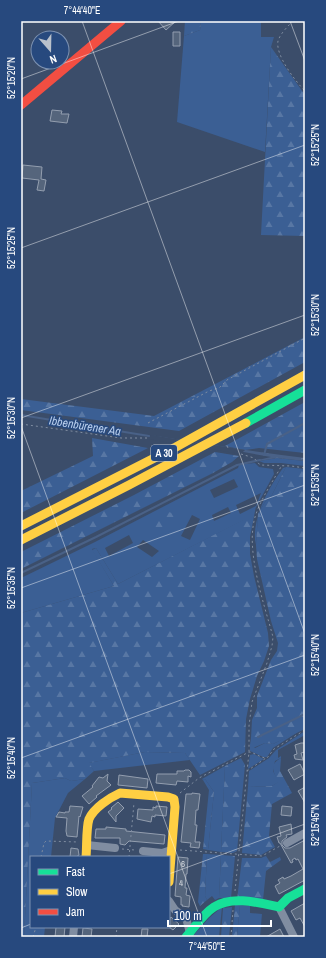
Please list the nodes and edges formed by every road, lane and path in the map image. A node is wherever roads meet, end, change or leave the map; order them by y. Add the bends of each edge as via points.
1 (120, 21) edge
2 (294, 21) edge
3 (305, 91) edge
4 (21, 105) edge
5 (305, 338) edge
6 (305, 375) edge
7 (305, 390) edge
8 (148, 423) dead end
9 (21, 424) edge
10 (148, 438) dead end
11 (227, 446) dead end
12 (229, 450) dead end
13 (241, 454) dead end
14 (282, 465) junction
15 (305, 468) edge
16 (21, 526) edge
17 (21, 540) edge
18 (305, 730) edge
19 (249, 752) junction
20 (267, 758) junction
21 (247, 772) junction
22 (134, 794) junction
23 (174, 799) junction
24 (305, 832) edge
25 (287, 842) joint
26 (87, 845) junction
27 (115, 848) joint
28 (130, 850) junction
29 (171, 850) junction
30 (143, 851) joint
31 (239, 855) junction
32 (41, 856) edge
33 (86, 856) edge
34 (129, 856) edge
35 (170, 866) edge
36 (305, 889) edge
37 (170, 902) edge
38 (234, 902) junction
39 (279, 907) junction
40 (186, 918) junction
41 (202, 919) junction
42 (188, 935) edge
43 (231, 937) edge
44 (294, 937) edge

1 - 4 main road
2 - 3 path via 278,41 278,46 286,65
5 - 8 path via 227,380 219,388
6 - 16 main road, A 30 via 176,447
7 - 17 main road, A 30 via 105,498
9 - 10 path via 121,438
11 - 12 path
13 - 14 path via 255,459 260,465
14 - 15 path
14 - 19 path via 256,515 254,528 255,567 273,637 267,663 252,702
18 - 20 path via 274,749
19 - 20 path
19 - 21 path
19 - 23 path via 199,778
20 - 21 path
21 - 31 path
22 - 23 main road
22 - 26 main road via 120,793 94,811 89,820
22 - 28 path
23 - 29 main road
24 - 25 street
25 - 31 path via 262,856
26 - 27 street
26 - 32 path via 80,842 49,840 44,842
26 - 33 main road
27 - 28 path
28 - 30 path
28 - 34 path
29 - 30 street
29 - 31 path
29 - 35 main road
31 - 38 path
36 - 39 main road via 288,898
37 - 40 street
38 - 39 main road
38 - 41 main road via 221,903
38 - 43 path
39 - 44 street
40 - 41 street
40 - 42 street
41 - 42 main road

